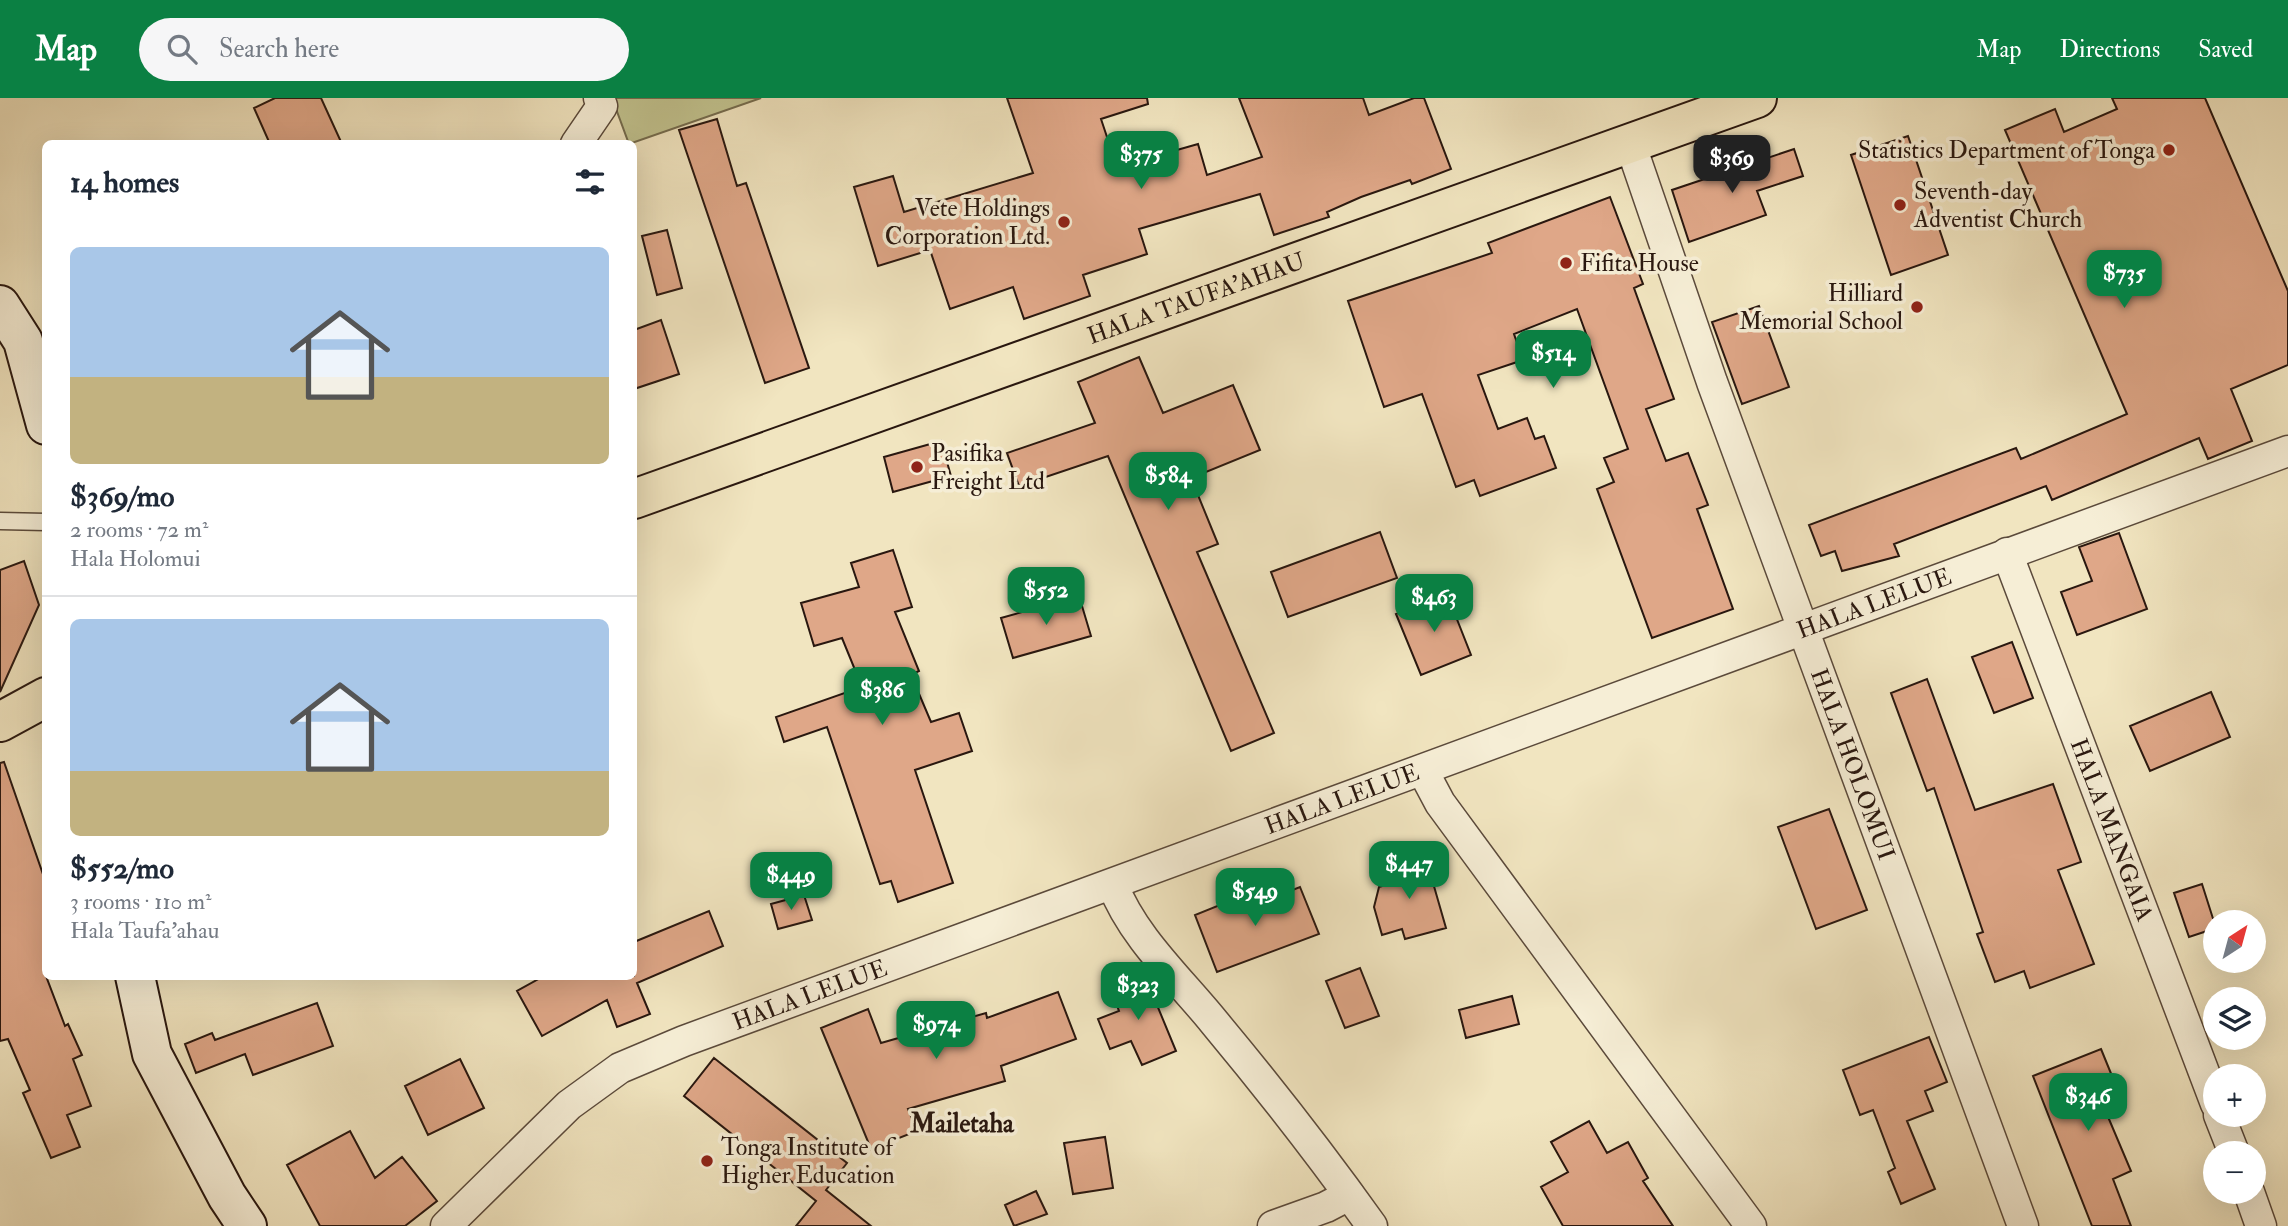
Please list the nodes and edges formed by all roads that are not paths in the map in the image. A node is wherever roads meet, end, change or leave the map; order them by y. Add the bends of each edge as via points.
1 (599, 98) edge
2 (1736, 101) edge
3 (579, 140) edge
4 (1630, 143) junction
5 (0, 305) edge
6 (34, 337) edge
7 (42, 396) edge
8 (2288, 451) edge
9 (637, 498) edge
10 (0, 521) edge
11 (42, 522) edge
12 (2007, 553) junction
13 (1804, 631) junction
14 (42, 699) edge
15 (0, 722) edge
16 (42, 728) edge
17 (0, 733) edge
18 (1423, 771) junction
19 (1113, 885) junction
20 (136, 980) edge
21 (2203, 1070) edge
22 (1349, 1195) junction
23 (2254, 1204) edge
24 (247, 1226) edge
25 (446, 1226) edge
26 (1273, 1226) edge
27 (1372, 1226) edge
28 (1751, 1226) edge
29 (2023, 1226) edge
30 (2262, 1226) edge

1 - 3 street via 602,106
2 - 4 main road, HALA TAUFA'AHAU
4 - 9 main road, HALA TAUFA'AHAU
4 - 13 street, HALA HOLOMUI
5 - 6 main road
6 - 7 main road
8 - 12 street, HALA LELUE
10 - 11 lane
12 - 13 street, HALA LELUE
12 - 21 street, HALA MANGAIA
13 - 18 street, HALA LELUE
13 - 29 street, HALA HOLOMUI
14 - 15 main road
16 - 17 main road
18 - 19 street, HALA LELUE
18 - 28 street via 1440,803
19 - 22 street via 1140,931
19 - 25 street, HALA LELUE via 620,1068 569,1105
20 - 24 main road via 152,1054
22 - 26 street
22 - 27 street
23 - 30 street

